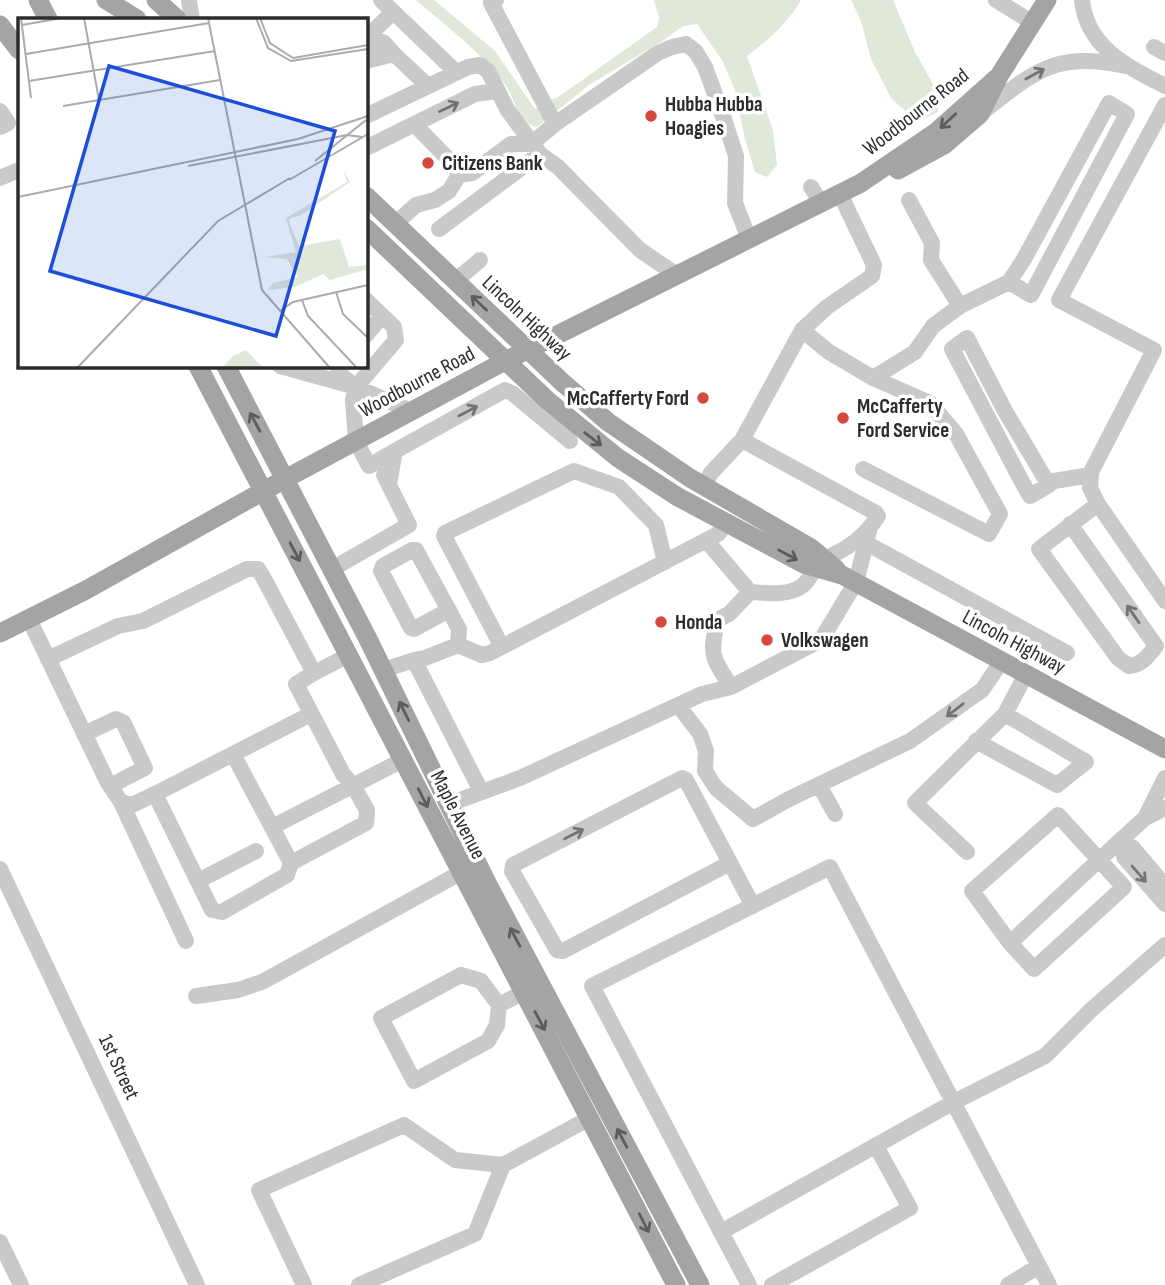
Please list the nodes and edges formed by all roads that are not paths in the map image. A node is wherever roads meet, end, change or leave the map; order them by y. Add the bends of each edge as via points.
1 (38, 0) edge
2 (106, 0) edge
3 (156, 0) edge
4 (381, 0) edge
5 (496, 0) edge
6 (996, 0) edge
7 (1047, 0) edge
8 (1082, 0) edge
9 (393, 12) junction
10 (47, 18) edge
11 (135, 18) edge
12 (176, 18) edge
13 (1033, 23) junction
14 (0, 25) edge
15 (368, 36) edge
16 (18, 49) edge
17 (368, 58) edge
18 (1126, 66) junction
19 (456, 72) junction
20 (999, 76) junction
21 (428, 86) junction
22 (1165, 86) edge
23 (497, 91) junction
24 (0, 111) edge
25 (1163, 113) edge
26 (980, 114) junction
27 (368, 115) edge
28 (552, 118) junction
29 (414, 124) junction
30 (0, 127) edge
31 (1150, 133) junction
32 (1165, 141) edge
33 (368, 147) edge
34 (535, 149) junction
35 (18, 170) edge
36 (459, 175) junction
37 (0, 178) edge
38 (861, 183) junction
39 (840, 194) junction
40 (368, 198) edge
41 (909, 200) dead end
42 (394, 224) junction
43 (439, 229) dead end
44 (368, 230) edge
45 (749, 239) junction
46 (480, 260) dead end
47 (677, 275) junction
48 (455, 281) junction
49 (1009, 282) junction
50 (368, 302) edge
51 (960, 306) junction
52 (382, 316) junction
53 (802, 330) junction
54 (368, 333) edge
55 (528, 350) junction
56 (1160, 353) edge
57 (505, 360) junction
58 (199, 368) edge
59 (227, 368) edge
60 (287, 368) edge
61 (339, 368) edge
62 (873, 378) junction
63 (356, 387) junction
64 (538, 403) junction
65 (417, 408) junction
66 (435, 428) junction
67 (742, 440) junction
68 (356, 441) junction
69 (570, 441) dead end
70 (395, 451) junction
71 (377, 461) junction
72 (863, 469) dead end
73 (1091, 475) junction
74 (285, 479) junction
75 (389, 484) junction
76 (1049, 485) junction
77 (704, 486) junction
78 (264, 492) junction
79 (1098, 504) junction
80 (726, 523) junction
81 (1070, 524) junction
82 (394, 533) junction
83 (867, 537) junction
84 (706, 540) junction
85 (406, 553) junction
86 (665, 562) junction
87 (820, 563) junction
88 (332, 569) junction
89 (849, 578) junction
90 (750, 592) junction
91 (1165, 601) edge
92 (449, 610) junction
93 (29, 619) junction
94 (0, 633) edge
95 (458, 645) junction
96 (1161, 645) edge
97 (502, 647) junction
98 (1067, 653) dead end
99 (349, 655) junction
100 (48, 659) junction
101 (414, 660) junction
102 (1002, 661) junction
103 (383, 670) junction
104 (314, 673) junction
105 (1026, 674) junction
106 (730, 687) junction
107 (678, 705) junction
108 (311, 714) junction
109 (1005, 714) junction
110 (84, 734) junction
111 (976, 741) junction
112 (1165, 749) edge
113 (233, 754) junction
114 (403, 760) junction
115 (1165, 778) edge
116 (819, 785) junction
117 (110, 786) junction
118 (354, 787) junction
119 (481, 791) junction
120 (155, 794) junction
121 (121, 802) junction
122 (449, 804) junction
123 (1165, 808) edge
124 (835, 814) dead end
125 (1145, 818) junction
126 (272, 827) junction
127 (1120, 846) junction
128 (256, 850) dead end
129 (967, 852) dead end
130 (1100, 859) junction
131 (291, 863) junction
132 (730, 863) junction
133 (0, 869) edge
134 (462, 872) junction
135 (198, 881) junction
136 (1165, 886) edge
137 (1165, 904) edge
138 (753, 906) junction
139 (186, 941) dead end
140 (1010, 943) junction
141 (1165, 945) edge
142 (524, 992) junction
143 (196, 996) dead end
144 (499, 1005) junction
145 (952, 1103) junction
146 (590, 1118) junction
147 (876, 1146) junction
148 (503, 1165) junction
149 (721, 1232) junction
150 (0, 1242) edge
151 (1039, 1266) junction
152 (194, 1283) edge
153 (21, 1285) edge
154 (304, 1285) edge
155 (359, 1285) edge
156 (676, 1285) edge
157 (700, 1285) edge
158 (749, 1285) edge
159 (772, 1285) edge
160 (1008, 1285) edge
161 (1049, 1285) edge

1 - 10 main road
2 - 11 main road
3 - 12 main road
4 - 9 street
5 - 28 street via 491,3
6 - 13 street
7 - 13 main road, Woodbourne Road
8 - 18 street via 1092,34
9 - 15 street
9 - 19 street
13 - 20 main road, Woodbourne Road
14 - 16 main road
17 - 21 street via 394,54
18 - 22 street
26 -> 18 street via 1050,66 1077,60
19 - 21 street
19 - 23 street via 481,65
20 - 26 main road, Woodbourne Road
20 -> 38 main road, Woodbourne Road via 936,132
21 - 27 street
29 -> 23 street via 475,94
23 - 34 street
24 - 30 street via 8,122
25 - 31 street
26 - 38 main road, Woodbourne Road via 924,158
28 - 34 street
28 - 45 street via 657,53 686,44 705,67 736,156 735,203
29 - 33 street
29 - 36 street
31 - 32 street
31 - 56 street via 1059,300
34 - 36 street via 510,144 472,173
34 - 43 street
34 - 47 street via 640,250
35 - 37 street
36 - 42 street via 449,191 416,205
38 - 39 main road, Woodbourne Road
39 - 45 main road, Woodbourne Road via 816,195
39 - 53 street via 874,265 872,276
40 - 42 main road, Lincoln Highway
41 - 51 street via 932,243 931,260
42 - 48 main road, Lincoln Highway
44 - 57 main road, Lincoln Highway
45 - 47 main road, Woodbourne Road
46 - 48 street
47 - 55 main road, Woodbourne Road
55 -> 48 main road, Lincoln Highway
49 - 49 street via 1031,295 1128,114 1110,103
49 - 51 street
50 - 52 street
51 - 62 street via 933,326 915,352
52 - 54 street
52 - 63 street via 394,327 396,340
53 - 62 street
53 - 67 street
55 - 57 main road, Woodbourne Road
55 - 77 main road, Lincoln Highway via 608,422
56 - 73 street
57 - 64 main road, Lincoln Highway
57 - 65 main road, Woodbourne Road
58 - 78 main road, Maple Avenue
74 -> 59 main road, Maple Avenue
60 - 63 street
61 - 63 street
62 - 72 street via 930,403 956,434 1000,514 989,534
63 - 65 street
63 - 68 street
66 -> 64 street via 505,390
64 - 69 street
64 -> 80 main road, Lincoln Highway via 678,497
65 - 66 street
65 - 68 main road, Woodbourne Road
66 - 70 street
67 - 77 street
67 - 83 street via 876,513
68 - 71 street via 369,466
68 - 74 main road, Woodbourne Road
70 - 71 street
70 - 75 street
71 - 75 street
73 - 76 street
73 - 79 street via 1090,488
74 - 78 main road, Woodbourne Road
74 - 88 main road, Maple Avenue
75 - 82 street via 409,525
76 - 76 street via 1005,411 967,338 952,349 1021,480 1030,496
77 - 87 main road, Lincoln Highway via 811,548
78 - 93 main road, Woodbourne Road
78 -> 99 main road, Maple Avenue
79 - 81 street
79 - 91 street
80 - 84 street
80 -> 87 main road, Lincoln Highway via 804,564
96 -> 81 street
81 - 96 street via 1039,549 1118,658 1135,665
82 - 85 street
82 - 88 street
83 - 87 street
83 - 89 street
83 - 98 street
84 - 86 street
84 - 90 street
85 - 92 street via 416,551
85 - 92 street via 382,571 411,628
86 - 97 street
86 - 97 street via 656,526 619,487 575,471 445,534
87 - 89 main road, Lincoln Highway
87 - 90 street via 803,586 773,594
88 - 103 main road, Maple Avenue
89 - 102 main road, Lincoln Highway
89 - 106 street via 821,640
90 - 106 street via 717,620 711,649
92 - 95 street via 459,629
93 - 94 main road, Woodbourne Road
93 - 100 street
95 - 97 street via 482,655
95 - 101 street
99 - 104 street
99 - 114 main road, Maple Avenue
100 - 104 street via 118,625 143,621 247,569 258,569
100 - 110 street
101 - 103 street
101 - 119 street
102 - 105 main road, Lincoln Highway
102 -> 116 street via 982,690 939,722
122 -> 103 main road, Maple Avenue
104 - 108 street via 296,684
105 - 109 street
105 - 112 main road, Lincoln Highway
106 - 107 street
107 - 116 street via 700,734 706,751 705,771 716,788 753,819
107 - 119 street via 520,778
108 - 113 street
108 - 118 street
109 - 111 street
109 - 111 street via 1086,762 1057,785
110 - 117 street
110 - 117 street via 116,719 123,722 145,768
111 - 129 street via 915,803
113 - 120 street
113 - 126 street
114 - 118 street
114 -> 134 main road, Maple Avenue
115 - 125 street
116 - 124 street
117 - 121 street
118 - 126 street
118 - 131 street via 368,810 366,823
119 - 122 street
120 - 121 street via 132,805
120 - 135 street
121 - 139 street
157 -> 122 main road, Maple Avenue
123 - 125 street
125 - 127 street
126 - 131 street
127 - 130 street
127 - 136 street via 1132,847
127 -> 137 street
128 - 135 street
130 - 140 street
130 - 140 street via 1124,887 1034,969
130 - 140 street via 1058,815 972,891
131 - 135 street via 287,875 222,912 212,910
132 -> 132 street via 563,951 557,950 512,871 513,865 682,778
132 - 138 street
133 - 152 street, 1st Street
134 - 142 main road, Maple Avenue
134 - 143 street via 262,982
138 - 145 street via 830,867
138 - 149 street via 592,986
141 - 145 street via 1045,1055
142 - 144 street
142 -> 146 main road, Maple Avenue
144 - 144 street via 481,981 461,975 381,1018 414,1082 488,1041 497,1025
145 - 147 street
145 - 151 street
146 - 148 street
146 -> 156 main road, Maple Avenue
147 - 149 street
147 - 159 street via 910,1208
148 - 154 street via 455,1160 404,1125 259,1190
148 - 155 street via 475,1234
149 - 158 street
150 - 153 street
151 - 160 street
151 - 161 street

